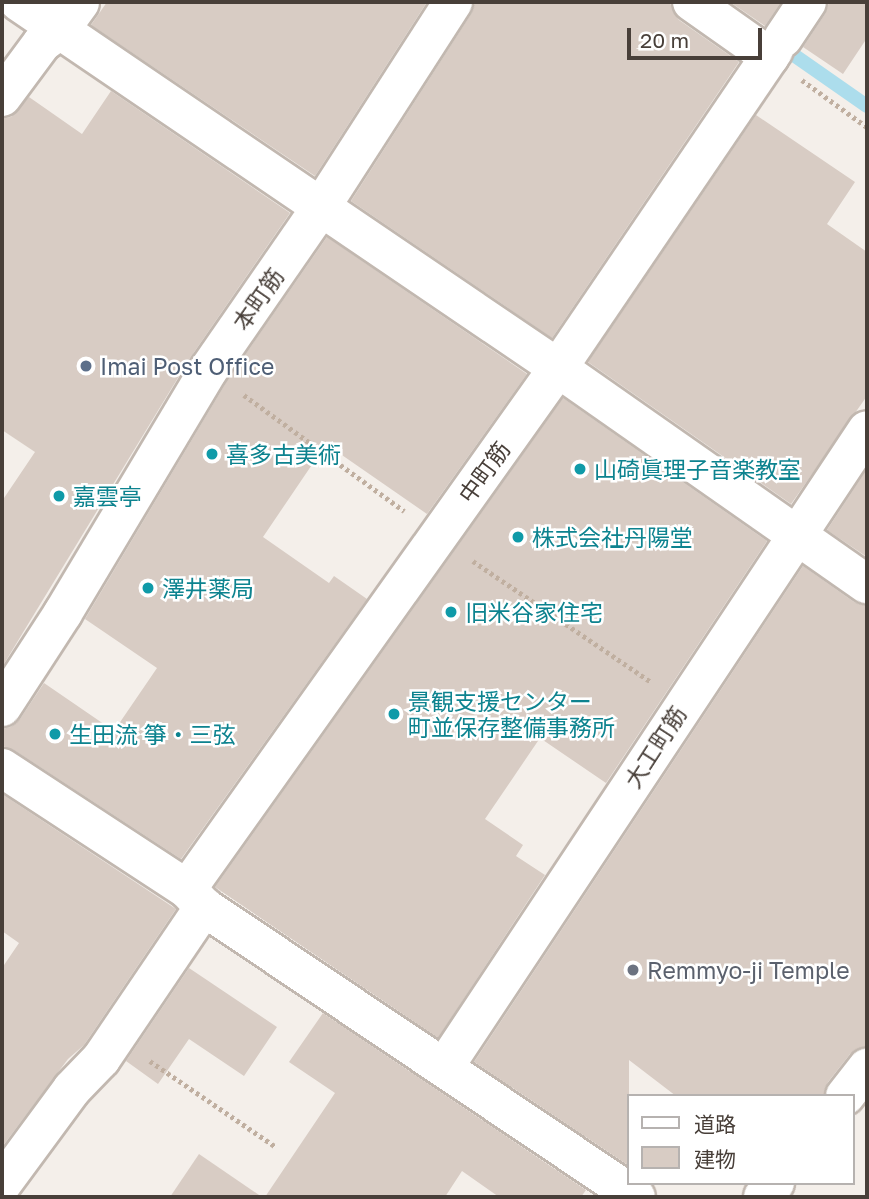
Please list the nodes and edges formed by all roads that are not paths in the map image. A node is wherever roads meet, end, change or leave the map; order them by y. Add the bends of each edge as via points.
1 (19, 2) edge
2 (453, 2) edge
3 (692, 2) edge
4 (807, 2) edge
5 (70, 16) edge
6 (776, 48) junction
7 (2, 97) edge
8 (321, 208) junction
9 (558, 368) junction
10 (867, 429) edge
11 (796, 534) junction
12 (867, 584) edge
13 (2, 707) edge
14 (2, 768) edge
15 (196, 898) junction
16 (445, 1066) junction
17 (867, 1068) edge
18 (847, 1094) edge
19 (2, 1184) edge
20 (636, 1197) edge

1 - 5 street
2 - 8 street, 本町筋
3 - 6 street
4 - 6 street, 中町筋
5 - 7 street via 42,43
5 - 8 street
6 - 9 street, 中町筋
8 - 9 street
8 - 13 street, 本町筋 via 209,369
9 - 11 street
9 - 15 street, 中町筋 via 438,536
10 - 11 street, 大工町筋
11 - 12 street
11 - 16 street, 大工町筋
14 - 15 street
15 - 16 street
15 - 19 street, 中町筋 via 101,1059 72,1088
16 - 20 street
17 - 18 street

